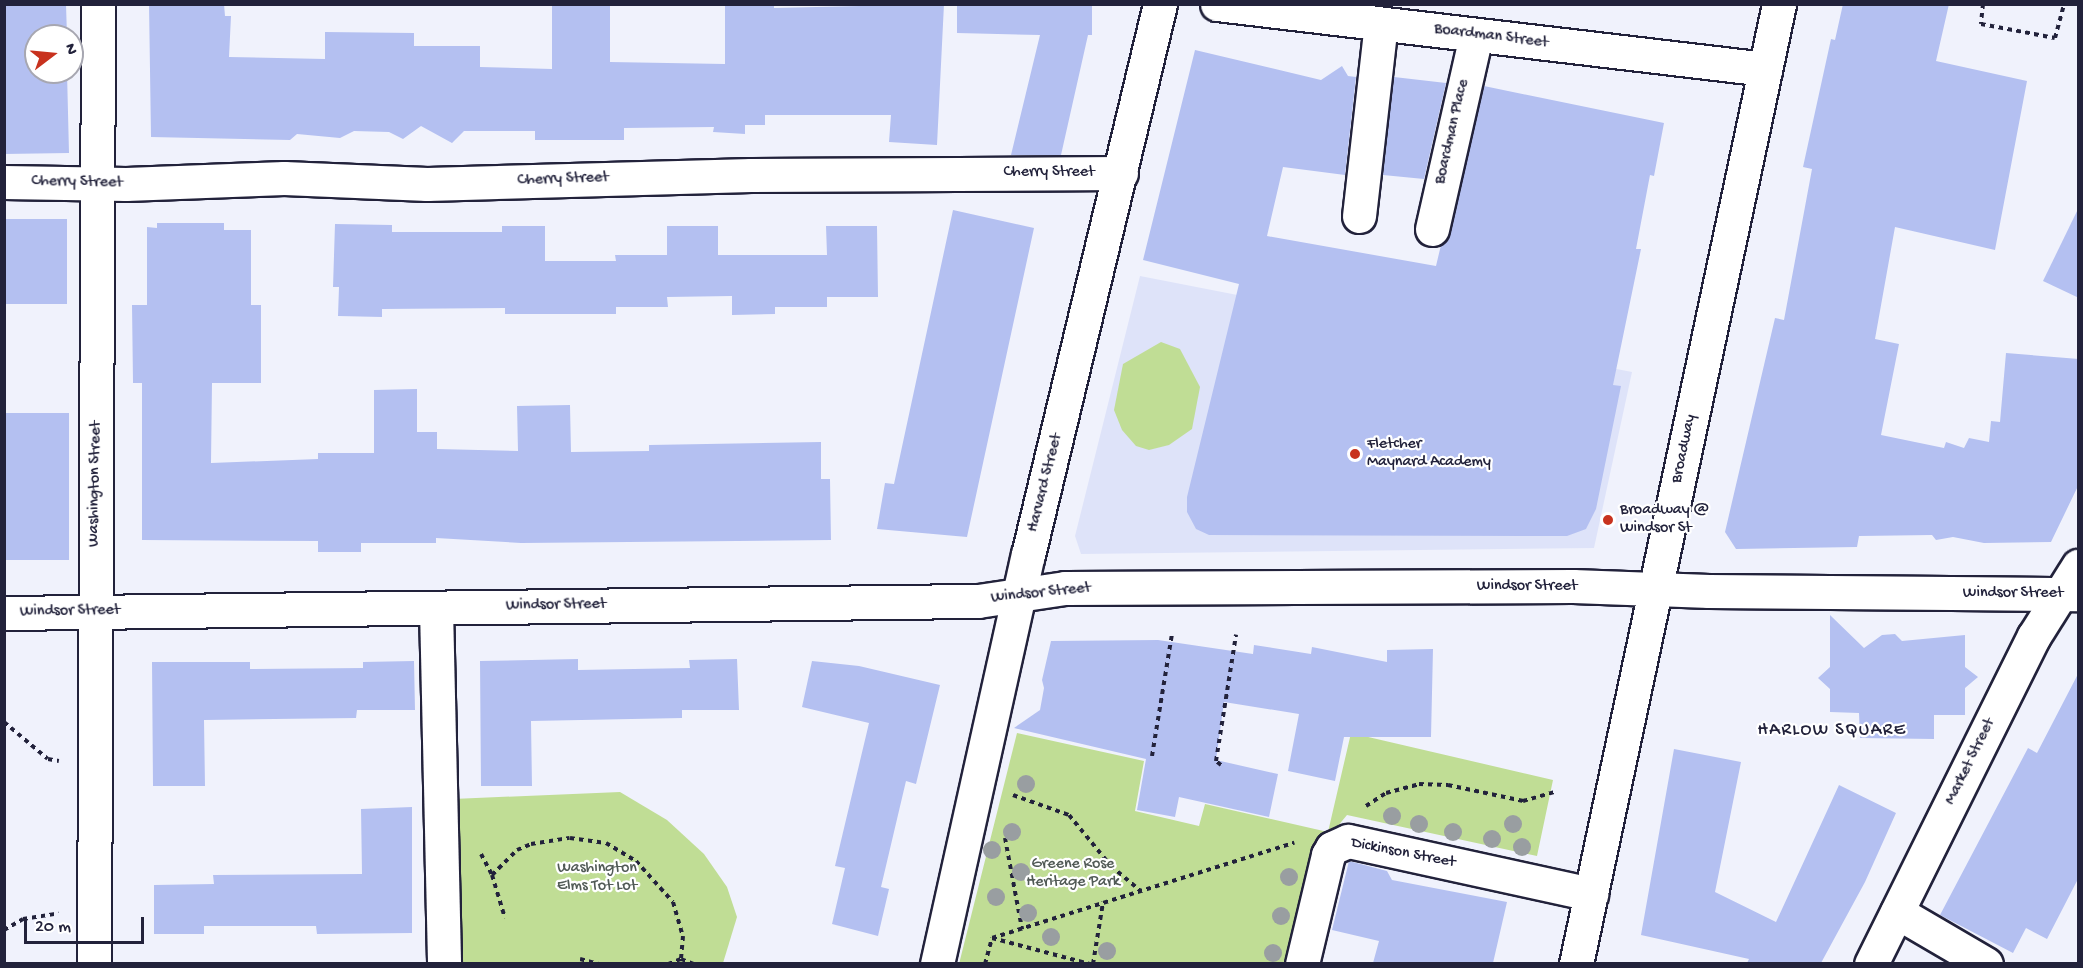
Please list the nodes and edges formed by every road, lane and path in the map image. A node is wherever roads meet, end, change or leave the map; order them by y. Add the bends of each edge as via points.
1 (98, 4) edge
2 (1160, 4) edge
3 (1217, 4) edge
4 (1779, 4) edge
5 (1983, 4) edge
6 (2064, 4) edge
7 (1381, 24) junction
8 (1476, 35) junction
9 (1766, 69) junction
10 (1121, 173) junction
11 (4, 182) edge
12 (99, 183) junction
13 (1359, 216) dead end
14 (1432, 229) dead end
15 (2079, 566) edge
16 (1655, 590) junction
17 (1021, 593) junction
18 (2069, 594) edge
19 (436, 608) junction
20 (4, 613) edge
21 (95, 613) junction
22 (1172, 634) dead end
23 (1236, 635) dead end
24 (4, 722) edge
25 (1152, 756) dead end
26 (68, 763) dead end
27 (1221, 765) dead end
28 (1557, 791) dead end
29 (1009, 794) dead end
30 (1005, 835) dead end
31 (1338, 846) junction
32 (492, 875) dead end
33 (1140, 890) junction
34 (1591, 894) junction
35 (1103, 902) junction
36 (69, 912) dead end
37 (1897, 912) junction
38 (1100, 928) junction
39 (1022, 929) junction
40 (1106, 929) dead end
41 (4, 930) edge
42 (992, 938) junction
43 (580, 958) dead end
44 (681, 959) junction
45 (94, 963) edge
46 (444, 963) edge
47 (599, 963) edge
48 (668, 963) edge
49 (694, 963) edge
50 (937, 963) edge
51 (985, 963) edge
52 (1091, 963) edge
53 (1302, 963) edge
54 (1576, 963) edge
55 (1871, 963) edge
56 (1986, 963) edge

1 - 12 street, Washington Street
2 - 10 street, Harvard Street
3 - 7 street, Boardman Street
4 - 9 street, Broadway
5 - 6 path via 1981,24 2055,38
7 - 8 street, Boardman Street
7 - 13 street
8 - 9 street, Boardman Street
8 - 14 street, Boardman Place
9 - 16 street, Broadway
10 - 12 street, Cherry Street via 752,175 427,184 284,178
10 - 17 street, Harvard Street
11 - 12 street, Cherry Street
12 - 21 street, Washington Street
15 - 18 street, Market Street
16 - 17 street, Windsor Street via 1315,586 1065,588
16 - 18 street, Windsor Street
16 - 34 street, Broadway
17 - 19 street, Windsor Street via 978,601
17 - 50 street, Harvard Street
18 - 37 street, Market Street via 2034,636
19 - 21 street, Windsor Street
19 - 46 street
20 - 21 street, Windsor Street
21 - 45 street, Washington Street
22 - 25 path
23 - 27 path via 1216,761
24 - 26 path via 48,759
28 - 31 path via 1523,801 1448,784 1402,788 1363,808
29 - 33 path via 1069,815 1111,866
30 - 39 path
31 - 33 path via 1285,843
31 - 34 street, Dickinson Street
31 - 53 street, Dickinson Street
32 - 44 path via 517,850 531,844 570,838 606,843 636,861 673,902 683,936
33 - 35 path
34 - 54 street, Broadway
35 - 38 path
35 - 39 path
36 - 41 path via 23,919
37 - 55 street, Market Street
37 - 56 street
38 - 40 path
38 - 52 path
39 - 42 path
42 - 51 path
42 - 52 path
43 - 47 path
44 - 48 path
44 - 49 path

